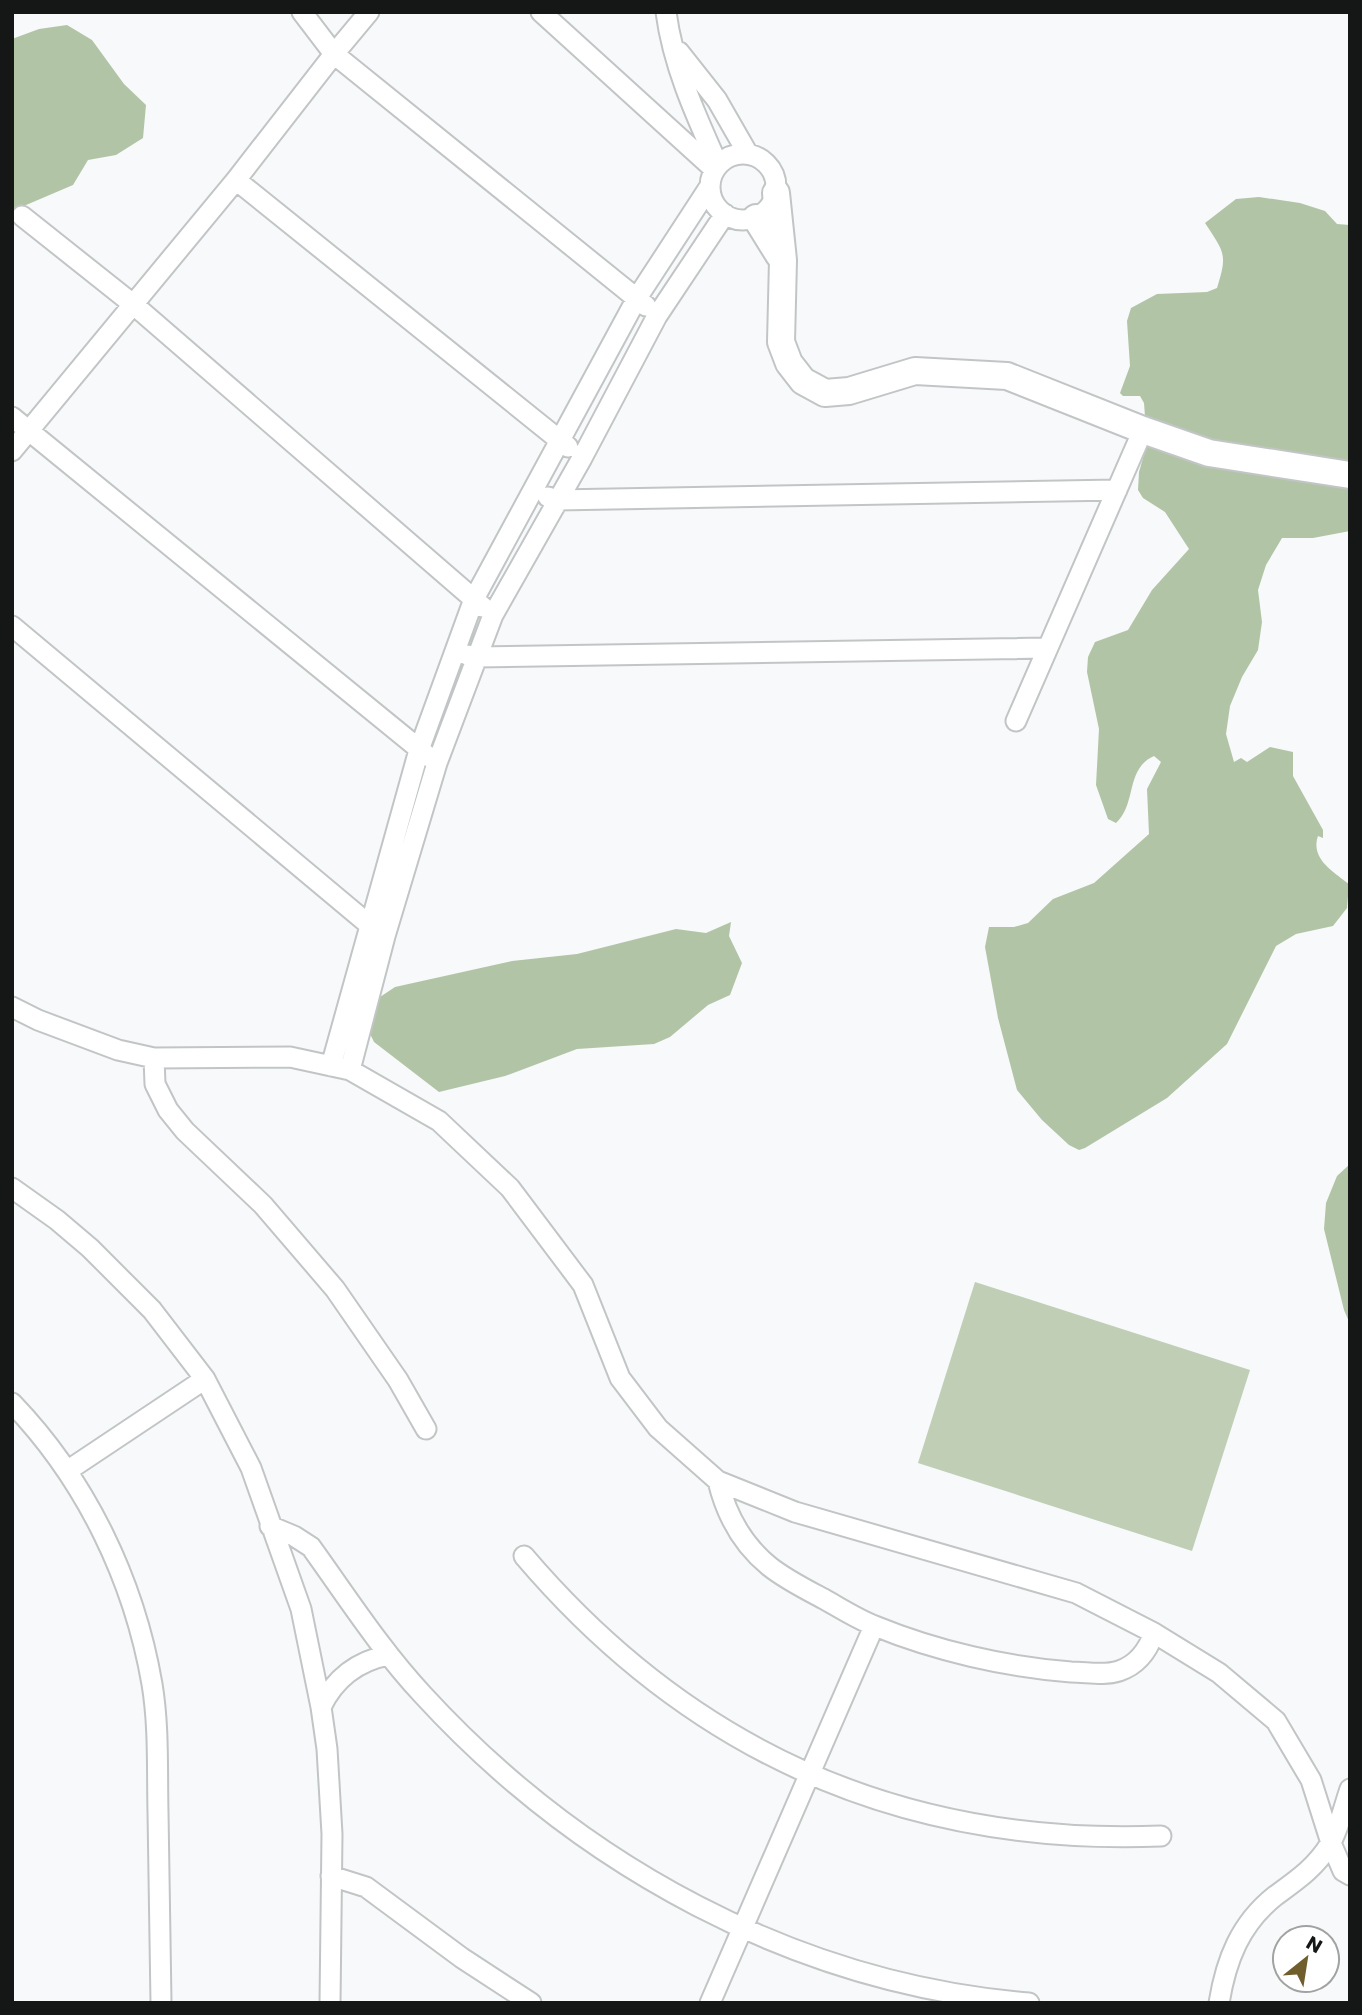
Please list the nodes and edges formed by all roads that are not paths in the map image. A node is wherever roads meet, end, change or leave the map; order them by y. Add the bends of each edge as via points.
1 (302, 12) edge
2 (369, 12) edge
3 (541, 12) edge
4 (666, 12) edge
5 (669, 40) junction
6 (334, 54) junction
7 (748, 154) junction
8 (714, 174) junction
9 (236, 180) junction
10 (776, 193) junction
11 (725, 214) junction
12 (22, 216) dead end
13 (756, 218) junction
14 (783, 260) junction
15 (637, 298) junction
16 (134, 305) junction
17 (657, 316) junction
18 (12, 417) edge
19 (1143, 430) junction
20 (29, 431) junction
21 (560, 441) junction
22 (12, 451) edge
23 (582, 458) junction
24 (1350, 475) edge
25 (1117, 490) junction
26 (532, 491) junction
27 (557, 500) junction
28 (474, 599) junction
29 (493, 615) junction
30 (12, 626) edge
31 (1046, 648) junction
32 (455, 652) junction
33 (476, 657) junction
34 (1016, 721) dead end
35 (419, 750) junction
36 (437, 763) junction
37 (377, 931) junction
38 (12, 1007) edge
39 (154, 1058) junction
40 (341, 1068) junction
41 (12, 1188) edge
42 (205, 1379) junction
43 (12, 1403) edge
44 (426, 1429) dead end
45 (67, 1471) junction
46 (718, 1481) junction
47 (270, 1526) junction
48 (524, 1556) dead end
49 (874, 1626) junction
50 (1154, 1633) junction
51 (388, 1655) junction
52 (321, 1707) junction
53 (810, 1774) junction
54 (1350, 1788) edge
55 (1161, 1836) dead end
56 (1331, 1843) junction
57 (1350, 1850) edge
58 (1350, 1875) edge
59 (331, 1876) junction
60 (742, 1928) junction
61 (511, 1997) edge
62 (161, 2003) edge
63 (330, 2003) edge
64 (531, 2003) edge
65 (710, 2003) edge
66 (1029, 2003) edge
67 (1219, 2003) edge

1 - 6 street
2 - 6 street
3 - 8 street
4 - 5 street
5 - 7 street via 716,100
5 - 8 street
6 - 9 street
6 - 15 street
7 - 8 street via 737,155
7 - 10 street via 773,172
8 - 11 street via 717,207
8 - 15 street
9 - 16 street
9 - 21 street
10 - 13 street via 766,212
10 - 14 street
11 - 13 street via 740,220
11 - 17 street
12 - 16 street
13 - 14 street
14 - 19 street via 781,342 803,381 825,393 849,391 915,371 1007,376
15 - 17 street
15 - 21 street
16 - 20 street
16 - 28 street
17 - 23 street
18 - 20 street
19 - 24 street via 1209,453
19 - 25 street
20 - 22 street
20 - 35 street
21 - 23 street
21 - 26 street
23 - 27 street
25 - 27 street
25 - 31 street
26 - 27 street
26 - 28 street
27 - 29 street
28 - 29 street
28 - 32 street
29 - 33 street
30 - 37 street
31 - 33 street
31 - 34 street
32 - 33 street
32 - 35 street
33 - 36 street
35 - 36 street
35 - 37 street
36 - 37 street
37 - 40 street
38 - 39 street via 118,1050
39 - 40 street via 290,1057
39 - 44 street via 155,1084 168,1110 263,1205 335,1289
40 - 46 street via 439,1121 510,1188 583,1285 620,1378 658,1428
41 - 42 street via 57,1220 122,1278
42 - 45 street
42 - 47 street via 251,1468
43 - 45 street
45 - 62 street via 121,1574 152,1686 157,1725
46 - 49 street via 731,1518 759,1557
46 - 50 street via 795,1512 1076,1593
47 - 51 street via 311,1547
47 - 52 street via 301,1609
48 - 53 street via 585,1623 654,1682 729,1733
49 - 50 street via 979,1658 1100,1673 1119,1671 1136,1661
49 - 53 street
50 - 56 street via 1219,1673 1276,1721 1311,1780
51 - 52 street via 350,1670 333,1686
51 - 60 street via 455,1730 569,1828 642,1876
52 - 59 street via 330,1791
53 - 55 street via 894,1805 982,1827 1071,1837
53 - 60 street
54 - 56 street
56 - 57 street
56 - 58 street via 1343,1871
56 - 67 street via 1304,1876 1273,1898 1238,1937 1223,1974
59 - 61 street via 366,1887
59 - 63 street
60 - 65 street
60 - 66 street via 876,1975
61 - 64 street

